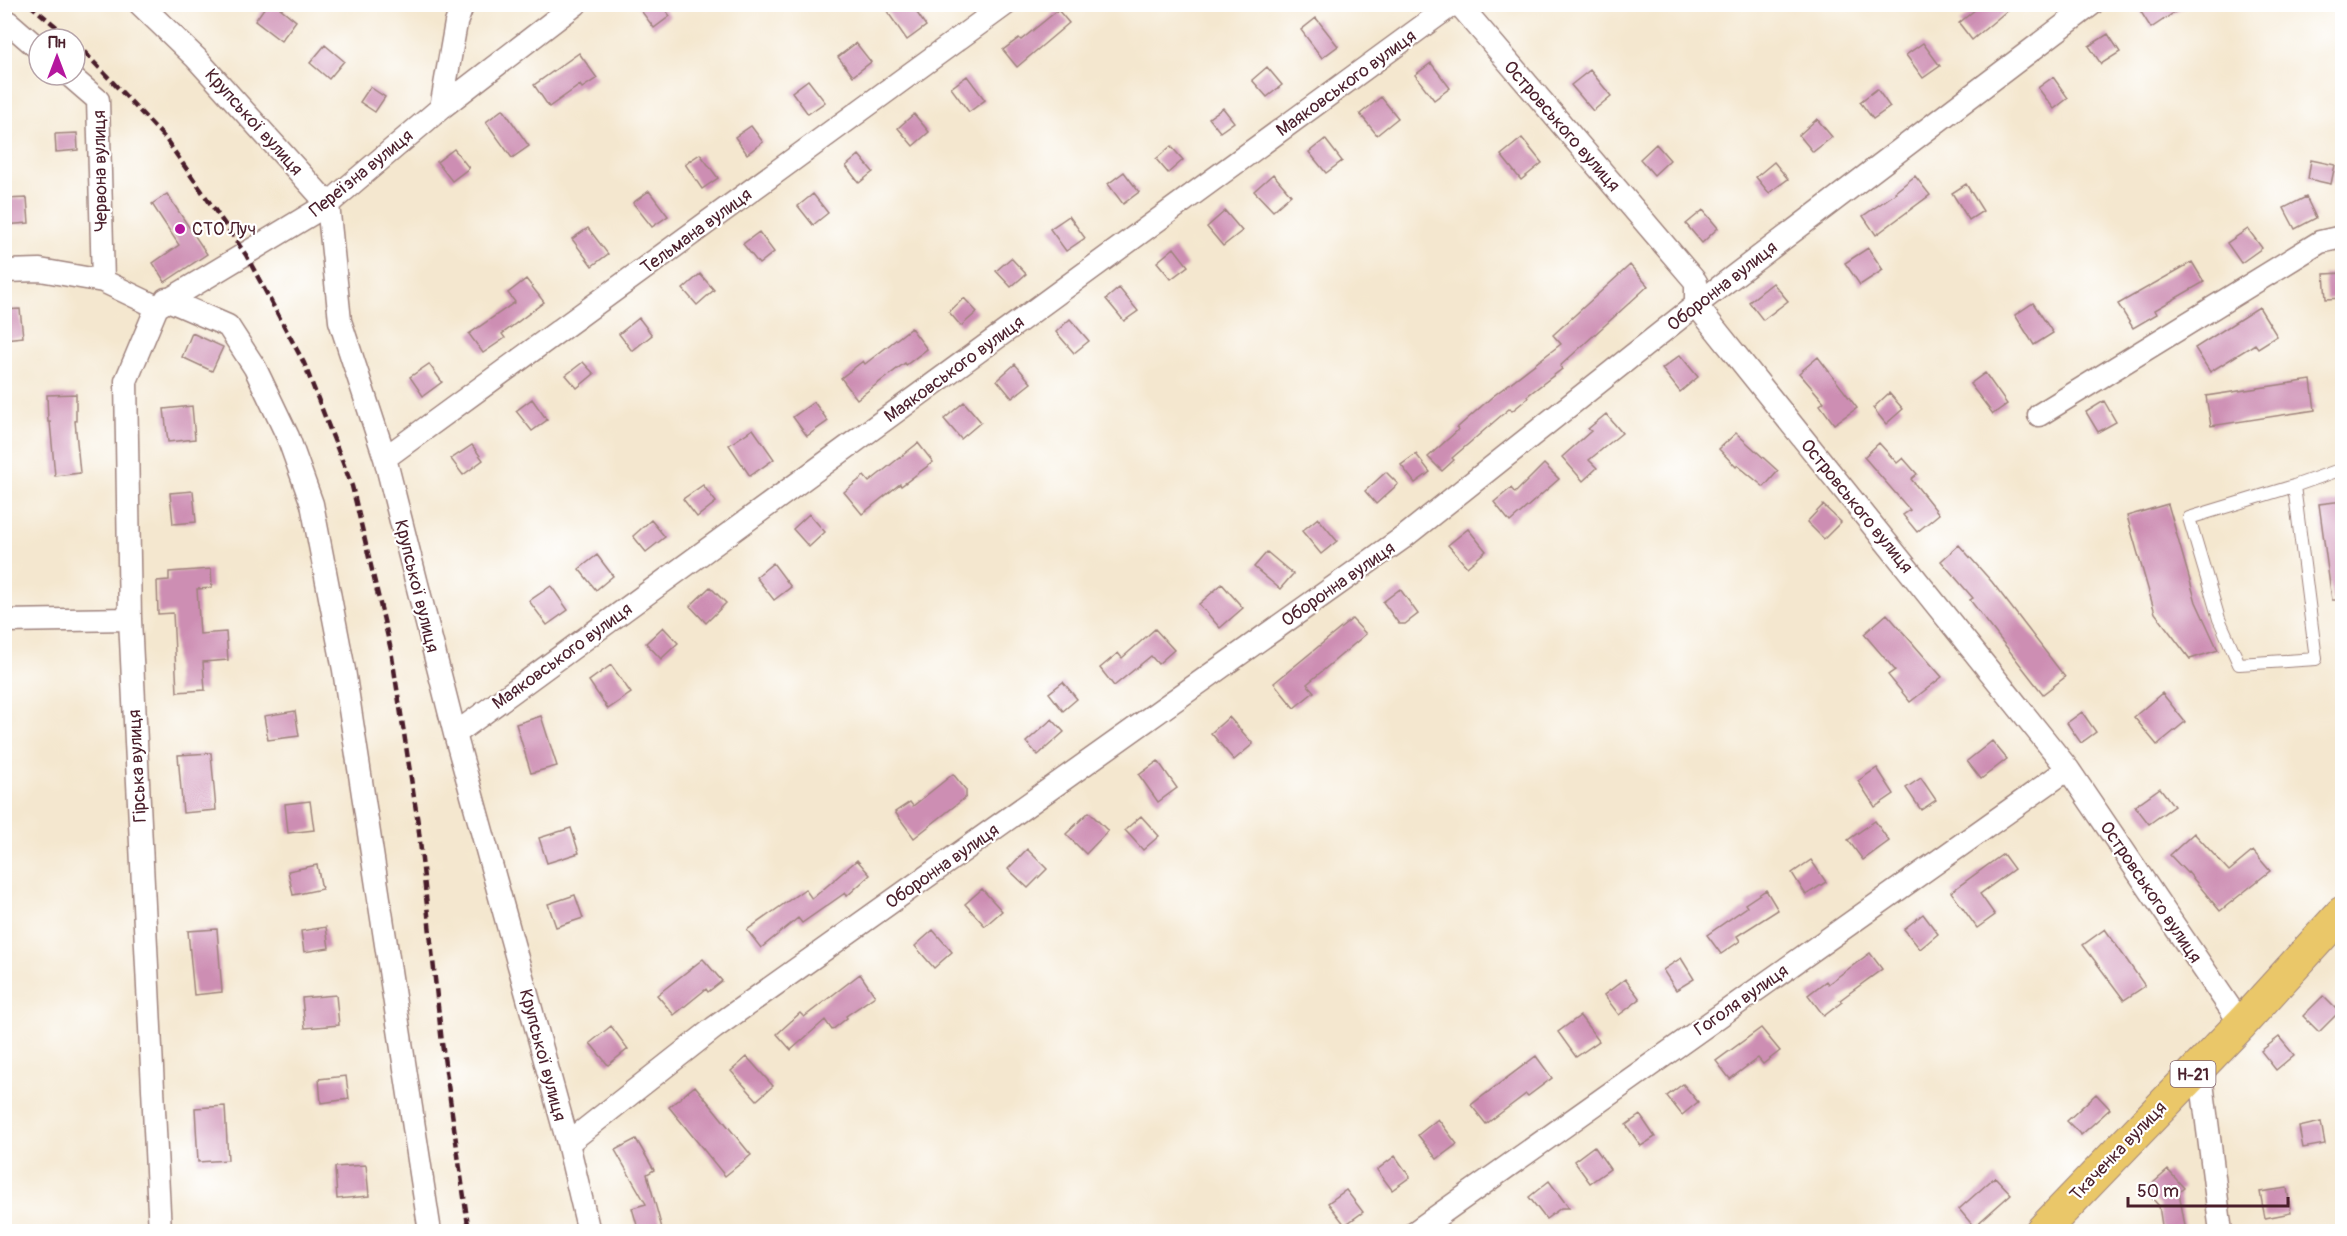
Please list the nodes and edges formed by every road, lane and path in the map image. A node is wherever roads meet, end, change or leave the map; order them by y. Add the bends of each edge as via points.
1 (140, 4) edge
2 (463, 4) edge
3 (576, 4) edge
4 (1006, 4) edge
5 (1453, 4) edge
6 (1459, 4) edge
7 (2092, 4) edge
8 (6, 21) edge
9 (27, 39) edge
10 (83, 87) edge
11 (441, 108) junction
12 (328, 204) junction
13 (2343, 237) edge
14 (4, 271) edge
15 (103, 281) junction
16 (161, 303) junction
17 (1696, 305) junction
18 (2039, 415) dead end
19 (385, 458) junction
20 (2343, 469) edge
21 (2294, 486) junction
22 (130, 619) junction
23 (4, 621) edge
24 (454, 734) junction
25 (2068, 769) junction
26 (2343, 913) edge
27 (2241, 1024) junction
28 (2200, 1067) junction
29 (568, 1143) junction
30 (160, 1232) edge
31 (430, 1232) edge
32 (589, 1232) edge
33 (1414, 1232) edge
34 (2041, 1232) edge
35 (2221, 1232) edge

1 - 12 street, Крупської вулиця via 196,58
2 - 11 street
3 - 11 street, Переїзна вулиця
4 - 19 street, Тельмана вулиця
5 - 24 street, Маяковського вулиця
6 - 17 street, Островського вулиця via 1696,282
7 - 17 street, Оборонна вулиця
8 - 9 street
10 - 15 street, Червона вулиця via 98,100
11 - 12 street, Переїзна вулиця
12 - 16 street, Переїзна вулиця
12 - 19 street, Крупської вулиця via 340,321
13 - 18 street via 2320,242
14 - 15 street via 40,270
15 - 16 street
16 - 22 street, Гірська вулиця via 126,381
16 - 31 street via 228,326 255,368 288,437 312,504 344,670
17 - 25 street, Островського вулиця
17 - 29 street, Оборонна вулиця via 1404,537 714,1028
19 - 24 street, Крупської вулиця
20 - 21 lane
21 - 21 lane via 2189,518 2219,619 2239,664 2316,659
22 - 23 street
22 - 30 street, Гірська вулиця
24 - 29 street, Крупської вулиця
25 - 27 street, Островського вулиця
25 - 33 street, Гоголя вулиця
26 - 27 main road, Ткаченка вулиця / Н-21
27 - 28 main road, Ткаченка вулиця / Н-21
28 - 34 main road, Ткаченка вулиця / Н-21
28 - 35 street
29 - 32 street, Крупської вулиця

